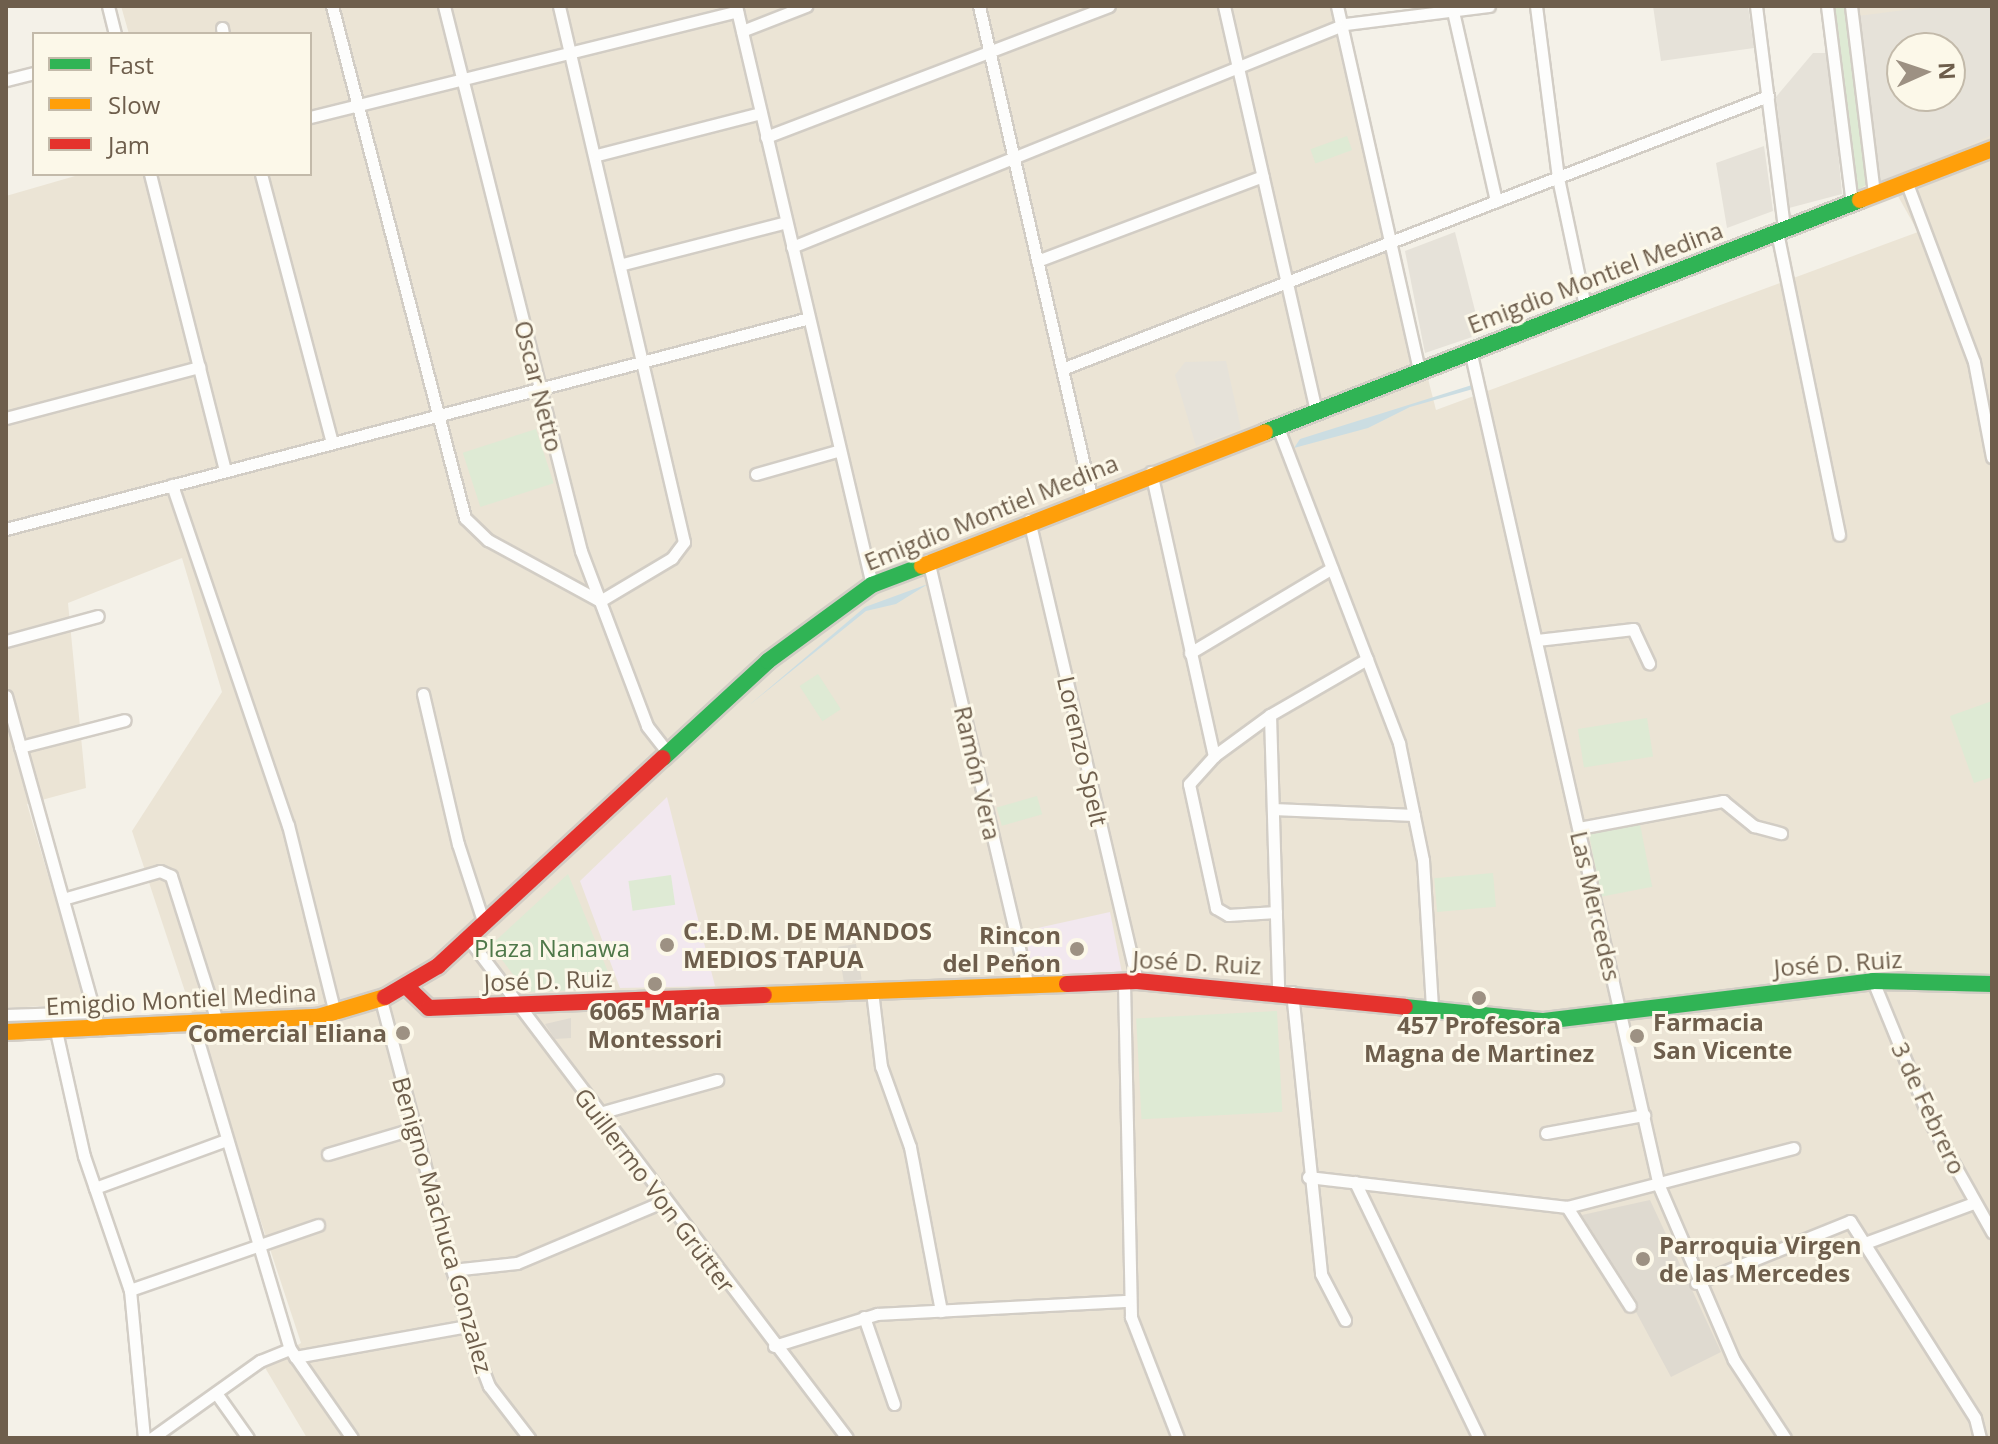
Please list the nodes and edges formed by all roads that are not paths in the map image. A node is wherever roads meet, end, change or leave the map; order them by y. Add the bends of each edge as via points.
1 (108, 6) edge
2 (332, 6) edge
3 (444, 6) edge
4 (559, 6) edge
5 (806, 6) edge
6 (979, 6) edge
7 (1109, 6) edge
8 (1224, 6) edge
9 (1337, 6) edge
10 (1489, 6) edge
11 (1536, 6) edge
12 (1756, 6) edge
13 (1827, 6) edge
14 (1851, 6) edge
15 (736, 8) edge
16 (1452, 8) edge
17 (1342, 26) junction
18 (742, 31) junction
19 (114, 32) edge
20 (570, 48) junction
21 (990, 52) junction
22 (1238, 67) junction
23 (32, 74) edge
24 (462, 76) junction
25 (6, 80) edge
26 (1768, 96) junction
27 (357, 104) junction
28 (761, 113) junction
29 (312, 116) edge
30 (766, 137) junction
31 (1992, 149) edge
32 (597, 155) junction
33 (1014, 158) junction
34 (151, 176) edge
35 (262, 176) edge
36 (1263, 176) junction
37 (1558, 178) junction
38 (1906, 181) junction
39 (1874, 194) junction
40 (1496, 201) junction
41 (1852, 203) junction
42 (786, 222) junction
43 (1780, 231) junction
44 (1390, 242) junction
45 (792, 247) junction
46 (1037, 261) junction
47 (623, 264) junction
48 (1287, 282) junction
49 (1585, 306) junction
50 (809, 318) junction
51 (1470, 350) junction
52 (645, 365) junction
53 (199, 367) junction
54 (1062, 369) junction
55 (1419, 370) junction
56 (541, 393) junction
57 (1316, 410) junction
58 (436, 416) junction
59 (6, 418) edge
60 (1277, 425) junction
61 (332, 443) junction
62 (840, 450) junction
63 (1992, 457) edge
64 (225, 471) junction
65 (1151, 472) junction
66 (756, 474) dead end
67 (172, 485) junction
68 (1091, 496) junction
69 (1029, 520) junction
70 (6, 529) edge
71 (1839, 535) dead end
72 (928, 560) junction
73 (1332, 568) junction
74 (872, 585) junction
75 (600, 601) junction
76 (98, 616) dead end
77 (1537, 640) junction
78 (6, 641) edge
79 (1190, 653) junction
80 (1367, 659) junction
81 (1649, 663) dead end
82 (423, 694) dead end
83 (6, 696) edge
84 (1270, 715) junction
85 (125, 720) dead end
86 (20, 747) junction
87 (668, 753) junction
88 (1214, 756) junction
89 (1273, 809) junction
90 (1414, 815) junction
91 (1579, 828) junction
92 (1781, 833) dead end
93 (63, 899) junction
94 (1276, 912) junction
95 (484, 924) junction
96 (468, 938) junction
97 (1130, 981) junction
98 (1873, 981) junction
99 (1992, 984) edge
100 (1028, 986) junction
101 (407, 987) junction
102 (872, 991) junction
103 (1285, 991) junction
104 (381, 1000) junction
105 (520, 1005) junction
106 (1432, 1008) junction
107 (94, 1012) junction
108 (335, 1014) junction
109 (1620, 1014) junction
110 (6, 1015) edge
111 (193, 1024) junction
112 (218, 1024) junction
113 (99, 1029) junction
114 (56, 1031) junction
115 (6, 1032) edge
116 (717, 1080) dead end
117 (596, 1114) junction
118 (1644, 1115) junction
119 (415, 1128) junction
120 (1546, 1133) dead end
121 (226, 1140) junction
122 (1793, 1148) dead end
123 (328, 1154) dead end
124 (1308, 1177) junction
125 (1355, 1182) junction
126 (1659, 1186) junction
127 (95, 1188) junction
128 (662, 1202) junction
129 (1974, 1203) junction
130 (1567, 1207) junction
131 (318, 1225) dead end
132 (1992, 1232) edge
133 (1865, 1243) junction
134 (258, 1244) junction
135 (452, 1270) junction
136 (1696, 1283) junction
137 (130, 1290) junction
138 (1129, 1301) junction
139 (1630, 1306) dead end
140 (941, 1311) junction
141 (864, 1317) junction
142 (1345, 1320) dead end
143 (467, 1326) junction
144 (774, 1346) junction
145 (292, 1353) junction
146 (216, 1393) junction
147 (894, 1404) dead end
148 (144, 1438) edge
149 (152, 1438) edge
150 (248, 1438) edge
151 (352, 1438) edge
152 (529, 1438) edge
153 (847, 1438) edge
154 (1178, 1438) edge
155 (1479, 1438) edge
156 (1785, 1438) edge
157 (1980, 1438) edge

1 - 19 street
2 - 27 street
3 - 24 street, Oscar Netto
4 - 20 street
5 - 18 street
6 - 21 street
7 - 21 street
8 - 22 street
9 - 17 street
10 - 16 street
11 - 37 street
12 - 26 street
13 - 41 street
14 - 39 street
15 - 18 street
15 - 20 street
16 - 17 street
16 - 40 street
17 - 22 street
17 - 44 street
18 - 28 street
20 - 24 street
20 - 32 street
21 - 30 street
21 - 33 street
22 - 33 street
22 - 36 street
23 - 25 street
24 - 27 street
24 - 56 street, Oscar Netto
26 - 37 street
26 - 43 street
27 - 29 street
27 - 58 street
28 - 30 street
28 - 32 street
30 - 42 street
31 - 38 main road, Emigdio Montiel Medina
32 - 47 street
33 - 45 street
33 - 46 street
34 - 53 street
35 - 61 street
36 - 46 street
36 - 48 street
37 - 40 street
37 - 49 street
38 - 39 main road, Emigdio Montiel Medina
38 - 63 street via 1974,362
39 - 41 main road, Emigdio Montiel Medina
40 - 44 street
41 - 43 main road, Emigdio Montiel Medina
42 - 45 street
42 - 47 street
43 - 49 main road, Emigdio Montiel Medina
43 - 71 street
44 - 48 street
44 - 55 street
45 - 50 street
46 - 54 street
47 - 52 street
48 - 54 street
48 - 57 street
49 - 51 main road, Emigdio Montiel Medina
50 - 52 street
50 - 62 street
51 - 55 main road, Emigdio Montiel Medina
51 - 77 street, Las Mercedes
52 - 56 street
52 - 75 street via 684,542 672,558
53 - 59 street
53 - 64 street
54 - 68 street
55 - 57 main road, Emigdio Montiel Medina
56 - 58 street
56 - 75 street, Oscar Netto
57 - 60 main road, Emigdio Montiel Medina
58 - 61 street
58 - 75 street via 465,518 476,532
60 - 65 main road, Emigdio Montiel Medina
60 - 73 street
61 - 64 street
62 - 66 street
62 - 74 street
64 - 67 street
65 - 68 main road, Emigdio Montiel Medina
65 - 79 street
67 - 70 street
67 - 108 street via 288,825
68 - 69 main road, Emigdio Montiel Medina
69 - 72 main road, Emigdio Montiel Medina
69 - 97 street, Lorenzo Spelt
72 - 74 main road, Emigdio Montiel Medina
72 - 100 street, Ramón Vera
73 - 79 street
73 - 80 street
74 - 87 main road, Emigdio Montiel Medina via 808,627
75 - 87 street, Oscar Netto via 647,726
76 - 78 street
77 - 81 street via 1633,629
77 - 91 street, Las Mercedes
79 - 88 street
80 - 84 street
80 - 90 street via 1399,743
82 - 95 street via 458,844
83 - 86 street
84 - 88 street
84 - 89 street
85 - 86 street
86 - 93 street
87 - 95 main road, Emigdio Montiel Medina
88 - 94 street via 1188,791 1216,908 1228,915
89 - 90 street
89 - 94 street
90 - 106 street via 1423,860
91 - 92 street via 1723,801 1754,826
91 - 109 street, Las Mercedes
93 - 107 street
93 - 112 street via 160,871 171,876
94 - 103 street
95 - 96 main road, Emigdio Montiel Medina
96 - 101 main road, Emigdio Montiel Medina
96 - 105 street, Guillermo Von Grütter
97 - 100 main road, José D. Ruiz
97 - 103 main road, José D. Ruiz
97 - 138 street, Lorenzo Spelt
98 - 99 main road, José D. Ruiz
98 - 109 main road, José D. Ruiz
98 - 129 street, 3 de Febrero via 1932,1125
100 - 102 main road, José D. Ruiz
101 - 104 main road, Emigdio Montiel Medina
101 - 105 main road, José D. Ruiz via 416,1002 429,1008
102 - 105 main road, José D. Ruiz
102 - 140 street via 881,1066 910,1147
103 - 106 main road, José D. Ruiz
103 - 124 street
104 - 108 main road, Emigdio Montiel Medina
104 - 119 street, Benigno Machuca Gonzalez
105 - 117 street, Guillermo Von Grütter
106 - 109 main road, José D. Ruiz via 1544,1021
107 - 110 street
107 - 113 street
108 - 112 main road, Emigdio Montiel Medina
109 - 118 street, Las Mercedes
111 - 112 main road, Emigdio Montiel Medina
111 - 113 main road, Emigdio Montiel Medina
111 - 121 street
113 - 114 main road, Emigdio Montiel Medina
114 - 115 main road, Emigdio Montiel Medina
114 - 127 street
116 - 117 street
117 - 128 street, Guillermo Von Grütter
118 - 120 street
118 - 126 street, Las Mercedes
119 - 123 street
119 - 135 street, Benigno Machuca Gonzalez
121 - 127 street
121 - 134 street
122 - 126 street
124 - 125 street
124 - 142 street via 1321,1274
125 - 130 street
125 - 155 street
126 - 130 street
126 - 136 street, Las Mercedes
127 - 137 street
128 - 135 street via 517,1263
128 - 144 street, Guillermo Von Grütter
129 - 132 street, 3 de Febrero
129 - 133 street
130 - 139 street
131 - 134 street
133 - 136 street via 1855,1224 1843,1222
133 - 157 street via 1975,1418
134 - 137 street
134 - 145 street
135 - 143 street, Benigno Machuca Gonzalez
136 - 156 street, Las Mercedes via 1734,1360
137 - 148 street
138 - 140 street
138 - 154 street, Lorenzo Spelt
140 - 141 street
141 - 144 street
141 - 147 street
143 - 145 street
143 - 152 street, Benigno Machuca Gonzalez via 489,1386
144 - 153 street, Guillermo Von Grütter
145 - 146 street
145 - 151 street
146 - 149 street
146 - 150 street

